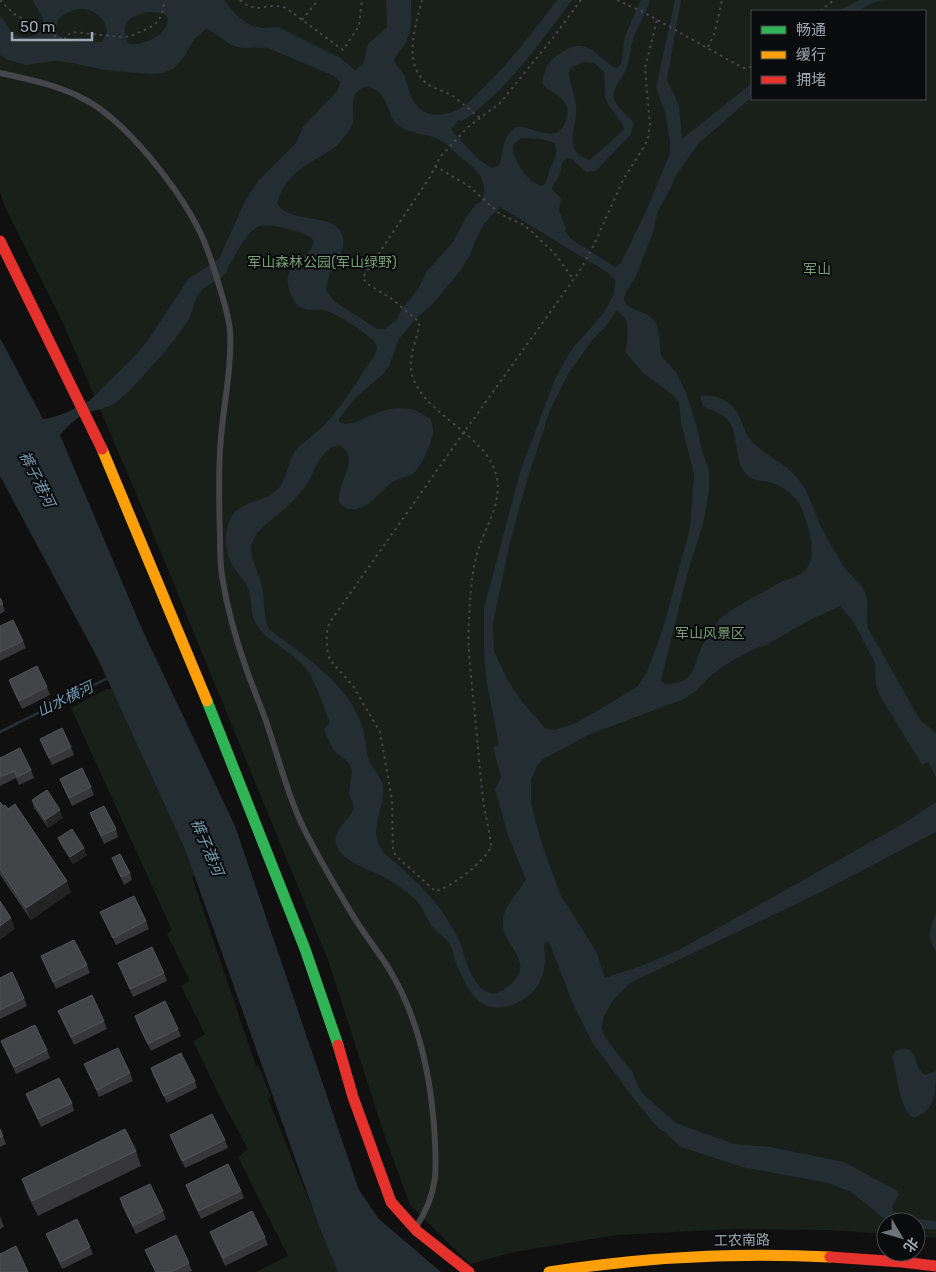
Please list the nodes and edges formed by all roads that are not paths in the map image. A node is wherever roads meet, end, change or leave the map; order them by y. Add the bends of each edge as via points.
1 (0, 73) edge
2 (0, 241) edge
3 (415, 1229) junction
4 (936, 1266) edge
5 (470, 1272) edge
6 (549, 1272) edge

1 - 3 lane via 44,83 83,98 127,131 187,207 212,262 230,331 228,383 220,438 219,505 221,571 228,606 294,806 356,920 392,974 421,1044 431,1100 436,1171 433,1195
2 - 3 street via 88,417 219,729 305,949 391,1202
3 - 5 street
4 - 6 street, 工农南路 via 804,1255 744,1254 663,1256

